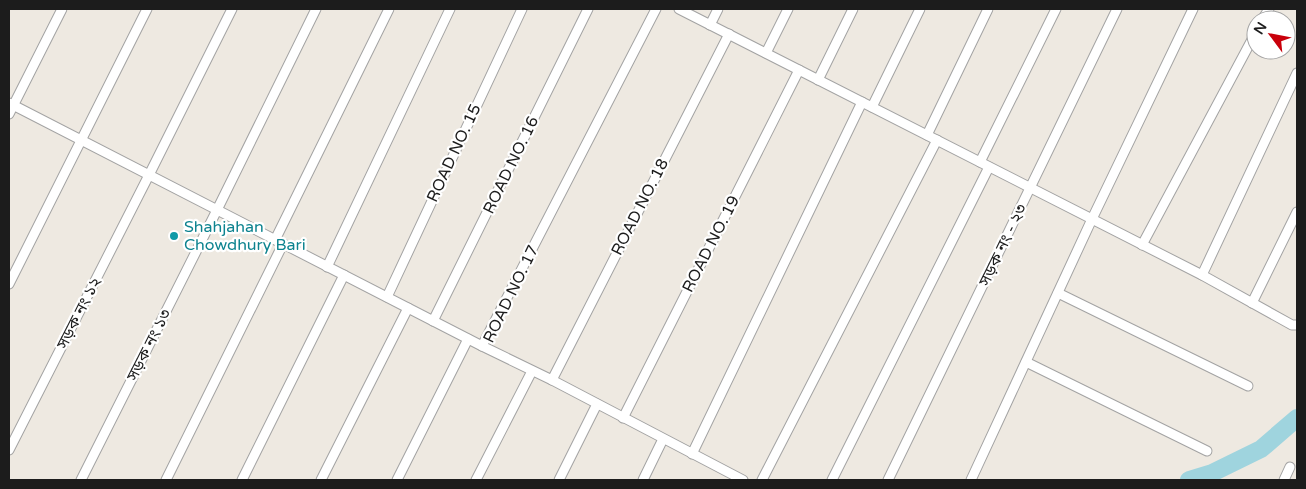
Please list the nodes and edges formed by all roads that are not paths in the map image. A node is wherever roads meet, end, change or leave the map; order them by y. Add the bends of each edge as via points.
1 (62, 9) edge
2 (147, 9) edge
3 (232, 9) edge
4 (316, 9) edge
5 (389, 9) edge
6 (450, 9) edge
7 (522, 9) edge
8 (588, 9) edge
9 (656, 9) edge
10 (679, 9) edge
11 (718, 9) edge
12 (788, 9) edge
13 (853, 9) edge
14 (920, 9) edge
15 (988, 9) edge
16 (1056, 9) edge
17 (1116, 9) edge
18 (1194, 9) edge
19 (710, 25) junction
20 (729, 34) junction
21 (1246, 51) edge
22 (766, 53) junction
23 (798, 70) junction
24 (1297, 73) edge
25 (818, 80) junction
26 (862, 102) junction
27 (10, 107) edge
28 (872, 107) junction
29 (926, 135) junction
30 (81, 140) junction
31 (937, 140) junction
32 (980, 162) junction
33 (989, 167) junction
34 (149, 175) junction
35 (1031, 188) junction
36 (217, 210) junction
37 (1297, 212) edge
38 (1092, 219) junction
39 (279, 242) junction
40 (1142, 245) junction
41 (327, 267) junction
42 (344, 275) junction
43 (1202, 275) junction
44 (9, 284) edge
45 (1058, 293) junction
46 (387, 297) junction
47 (1252, 304) junction
48 (408, 308) junction
49 (433, 321) junction
50 (1297, 325) edge
51 (468, 339) junction
52 (482, 346) junction
53 (1026, 362) junction
54 (532, 371) junction
55 (552, 380) junction
56 (1248, 386) dead end
57 (597, 404) junction
58 (623, 418) junction
59 (663, 439) junction
60 (9, 450) edge
61 (1206, 451) dead end
62 (692, 454) junction
63 (1290, 467) dead end
64 (729, 477) edge
65 (81, 480) edge
66 (166, 480) edge
67 (242, 480) edge
68 (321, 480) edge
69 (397, 480) edge
70 (476, 480) edge
71 (559, 480) edge
72 (643, 480) edge
73 (743, 480) edge
74 (762, 480) edge
75 (832, 480) edge
76 (888, 480) edge
77 (971, 480) edge
78 (1284, 480) edge

1 - 27 street
2 - 30 street
3 - 34 street, সড়ক নং ১২
4 - 36 street
5 - 39 street
6 - 41 street
7 - 46 street, ROAD NO. 15
8 - 49 street, ROAD NO. 16
9 - 52 street, ROAD NO. 17
10 - 19 street
11 - 19 street
12 - 22 street
13 - 25 street
14 - 28 street
15 - 29 street
16 - 32 street
17 - 35 street, সড়ক নং - ২৩
18 - 38 street
19 - 20 street
20 - 22 street
20 - 55 street, ROAD NO. 18
21 - 40 street
22 - 23 street
23 - 25 street
23 - 58 street, ROAD NO. 19
24 - 43 street
25 - 26 street
26 - 28 street
26 - 62 street
27 - 30 street
28 - 29 street
29 - 31 street
30 - 34 street
30 - 44 street
31 - 32 street
31 - 74 street
32 - 33 street
33 - 35 street
33 - 75 street
34 - 36 street
34 - 60 street, সড়ক নং ১২
35 - 38 street
35 - 76 street, সড়ক নং - ২৩
36 - 39 street
36 - 65 street, সড়ক নং ১৩
37 - 47 street
38 - 40 street
38 - 45 street
39 - 41 street
39 - 66 street
40 - 43 street
41 - 42 street
42 - 46 street
42 - 67 street
43 - 47 street
45 - 53 street
45 - 56 street
46 - 48 street
47 - 50 street
48 - 49 street
48 - 68 street
49 - 51 street
51 - 52 street
51 - 69 street
52 - 54 street, ROAD NO. 17
53 - 61 street
53 - 77 street
54 - 55 street, ROAD NO. 17
54 - 70 street
55 - 57 street, ROAD NO. 17
57 - 58 street, ROAD NO. 17
57 - 71 street
58 - 59 street, ROAD NO. 17
59 - 62 street, ROAD NO. 17
59 - 72 street
62 - 64 street, ROAD NO. 17
63 - 78 street
64 - 73 street, ROAD NO. 17

